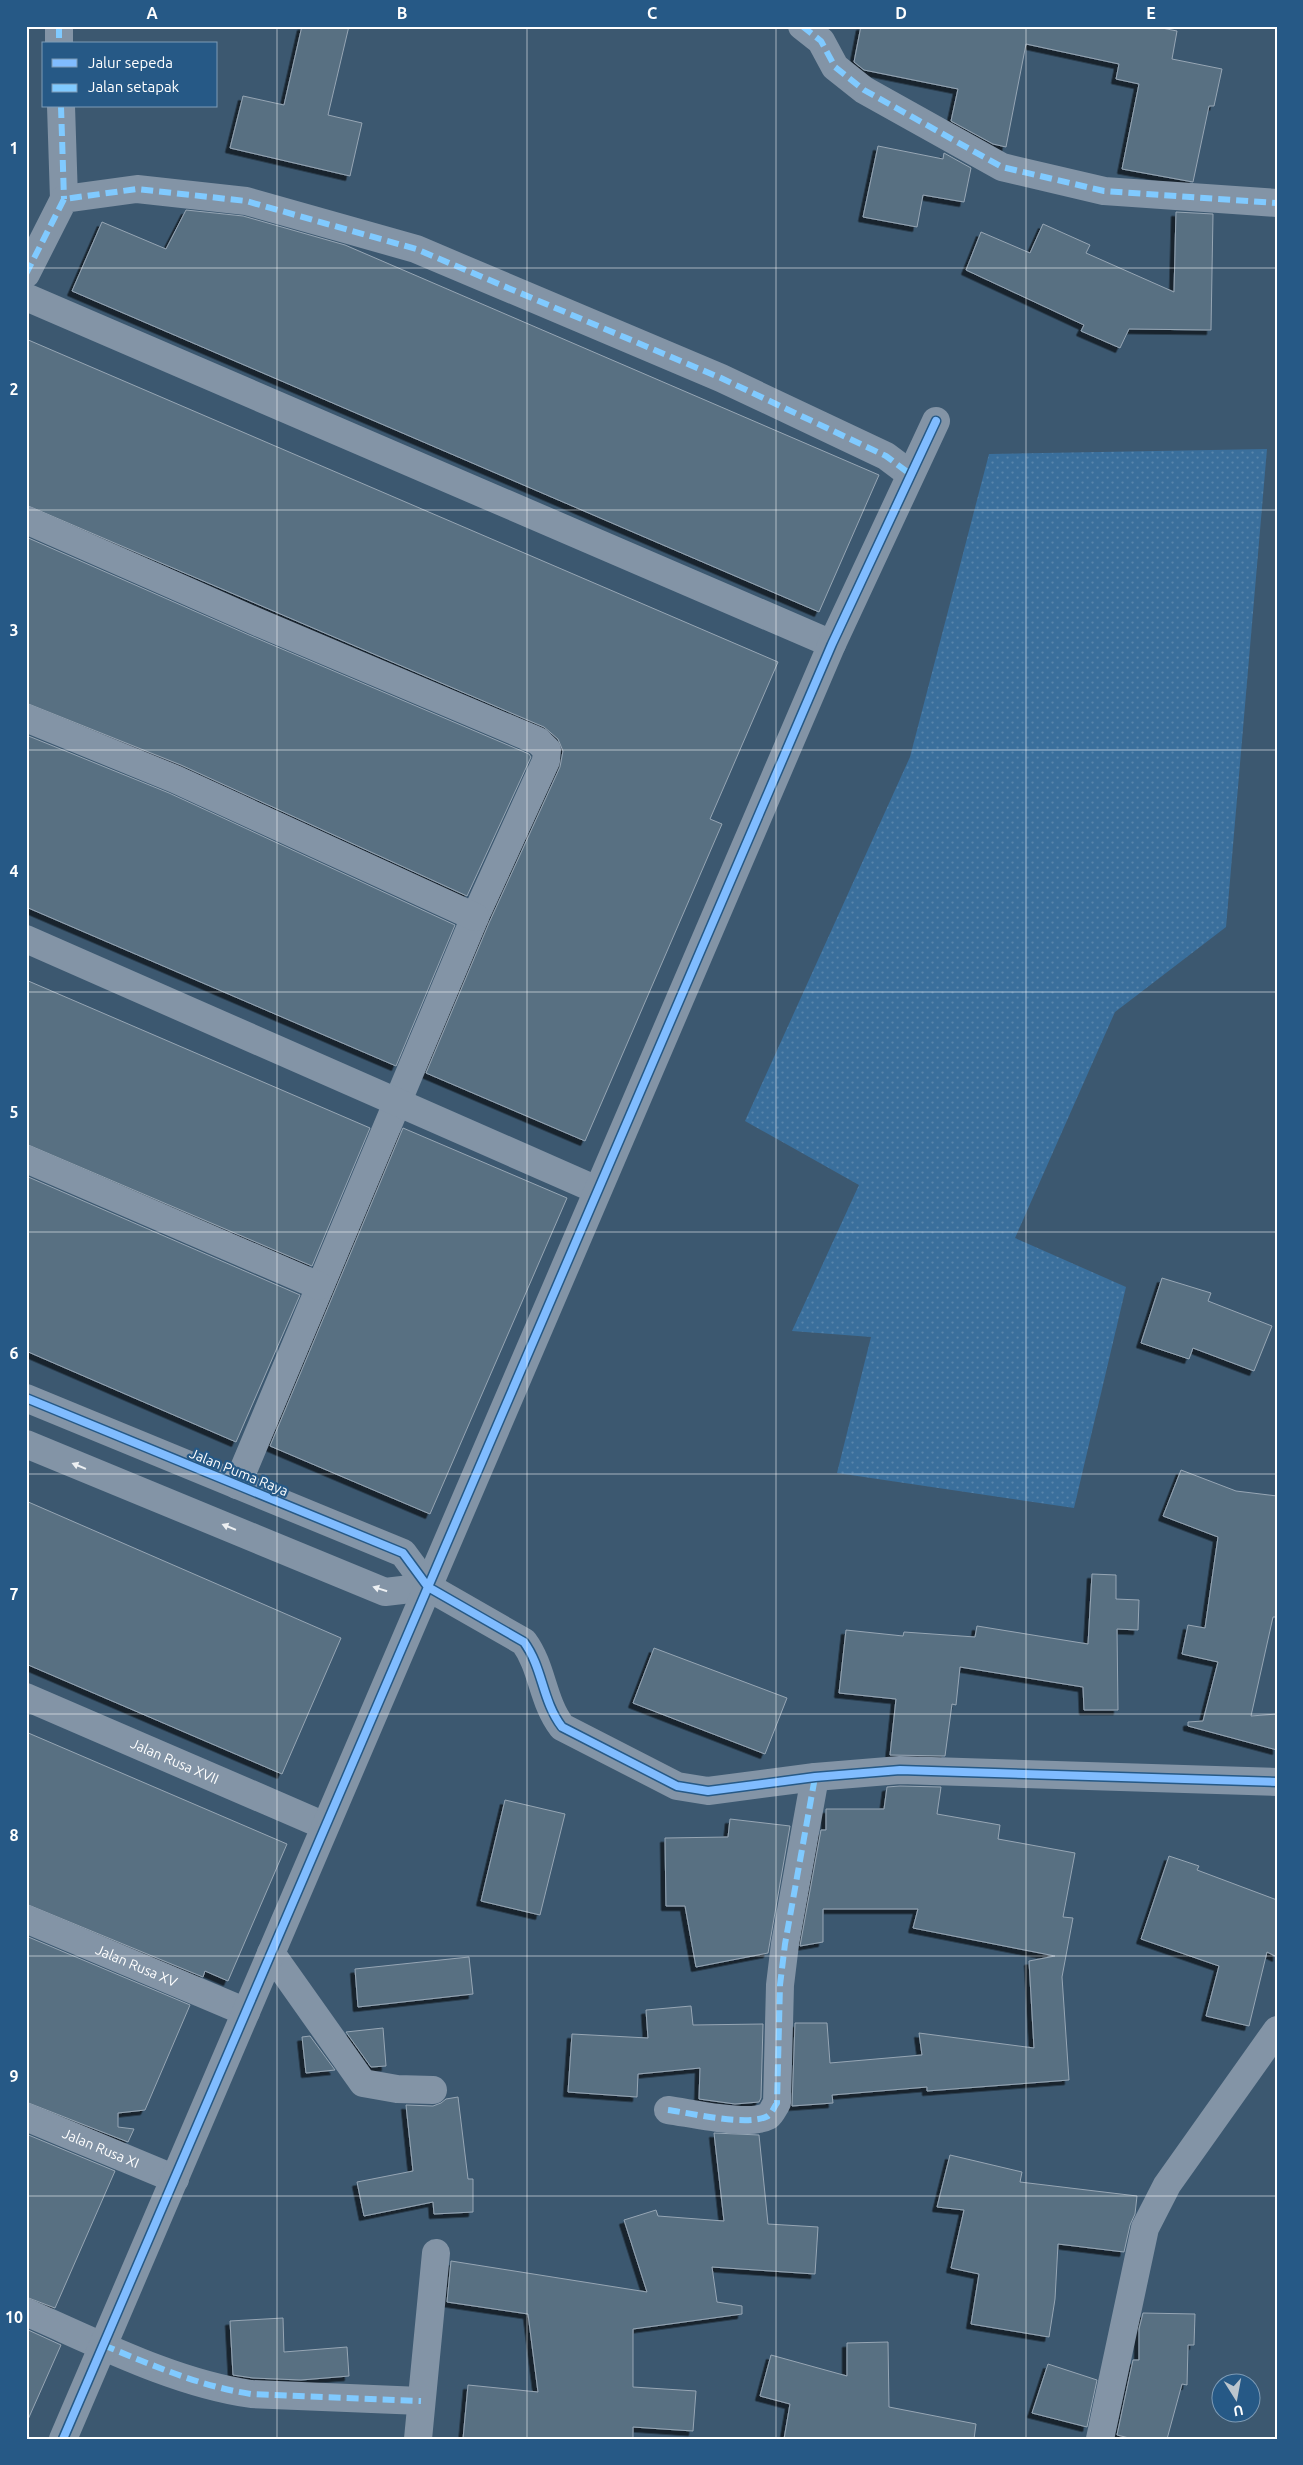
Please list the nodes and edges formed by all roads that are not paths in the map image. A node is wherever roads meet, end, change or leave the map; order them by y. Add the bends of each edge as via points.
1 (58, 26) edge
2 (802, 26) edge
3 (59, 42) edge
4 (61, 108) edge
5 (64, 199) junction
6 (1277, 203) edge
7 (26, 274) edge
8 (26, 298) edge
9 (936, 421) dead end
10 (910, 474) junction
11 (26, 520) edge
12 (832, 644) junction
13 (26, 718) edge
14 (475, 917) junction
15 (26, 939) edge
16 (398, 1101) junction
17 (26, 1159) edge
18 (598, 1190) junction
19 (319, 1286) junction
20 (26, 1398) edge
21 (26, 1444) edge
22 (237, 1486) junction
23 (428, 1587) junction
24 (26, 1697) edge
25 (815, 1777) junction
26 (1277, 1782) edge
27 (325, 1826) junction
28 (26, 1919) edge
29 (271, 1953) junction
30 (246, 2012) junction
31 (1277, 2030) edge
32 (433, 2090) dead end
33 (668, 2110) dead end
34 (26, 2117) edge
35 (175, 2179) junction
36 (436, 2254) dead end
37 (26, 2312) edge
38 (103, 2345) junction
39 (421, 2401) junction
40 (63, 2439) edge
41 (418, 2439) edge
42 (1100, 2439) edge

1 - 3 street
2 - 6 street via 821,41 835,67 864,90 1002,167 1104,191
4 - 5 street
5 - 7 street
5 - 10 street via 138,189 246,201 416,249 721,378 886,456
8 - 12 street
9 - 10 street
10 - 12 street
11 - 14 street via 544,745 548,750 546,761
12 - 18 street
13 - 14 street via 174,779
14 - 16 street
15 - 16 street
16 - 18 street
16 - 19 street
17 - 19 street
18 - 23 street
19 - 22 street
20 - 22 street, Jalan Puma Raya
23 -> 21 street via 385,1592
22 - 23 street, Jalan Puma Raya via 403,1553
23 - 25 street via 524,1642 535,1656 551,1713 562,1727 677,1786 708,1791
23 - 27 street
24 - 27 street, Jalan Rusa XVII
25 - 26 street via 900,1770
25 - 33 street via 780,1985 777,2103 770,2115 759,2119 741,2120
27 - 29 street
28 - 30 street, Jalan Rusa XV
29 - 30 street
29 - 32 street via 363,2083
30 - 35 street
31 - 42 street via 1167,2185 1145,2228
34 - 35 street, Jalan Rusa XI
35 - 38 street
36 - 39 street
37 - 38 street
38 - 39 street via 224,2390
38 - 40 street
39 - 41 street

